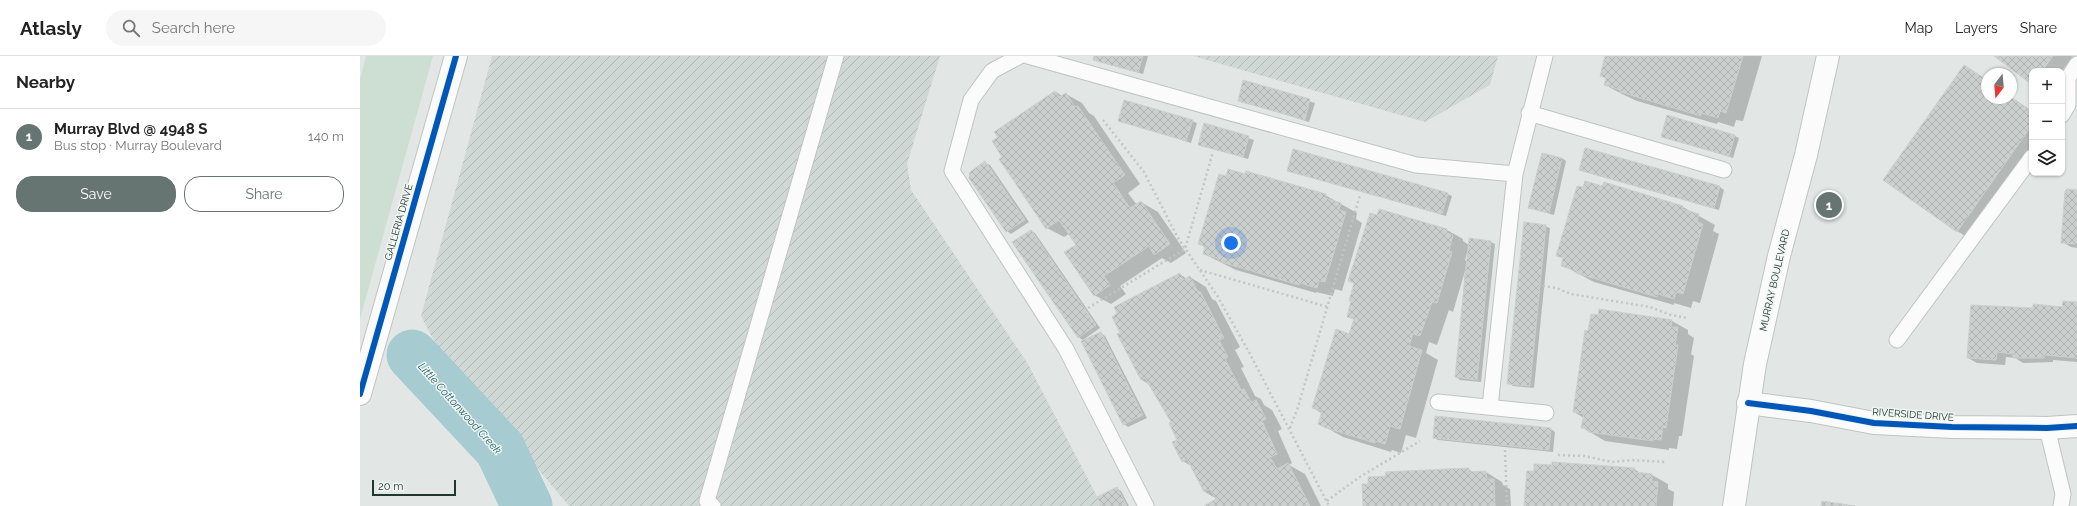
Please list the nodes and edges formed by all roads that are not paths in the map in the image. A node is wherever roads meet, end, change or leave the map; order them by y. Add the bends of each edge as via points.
1 (456, 56) edge
2 (836, 56) edge
3 (1020, 56) edge
4 (1028, 56) edge
5 (1545, 56) edge
6 (1828, 56) edge
7 (2077, 64) edge
8 (2065, 110) edge
9 (1529, 113) junction
10 (2029, 161) edge
11 (1724, 170) dead end
12 (1515, 174) junction
13 (1897, 340) dead end
14 (360, 394) edge
15 (1438, 402) dead end
16 (1748, 403) junction
17 (1490, 407) junction
18 (1546, 413) dead end
19 (2077, 426) edge
20 (2048, 428) junction
21 (713, 506) edge
22 (1146, 506) edge
23 (1734, 506) edge
24 (2061, 506) edge

1 - 14 street, GALLERIA DRIVE
2 - 21 lane via 707,501
3 - 22 lane via 992,71 971,100 952,171 1066,349
4 - 12 lane via 1416,165
5 - 9 lane
6 - 16 street, MURRAY BOULEVARD via 1806,155 1779,256
7 - 8 lane via 2068,78 2068,105
9 - 11 lane
9 - 12 lane
10 - 13 lane
12 - 17 lane
15 - 17 lane
16 - 20 street, RIVERSIDE DRIVE via 1874,423
16 - 23 street, MURRAY BOULEVARD
17 - 18 lane
19 - 20 street, RIVERSIDE DRIVE
20 - 24 lane via 2063,494

